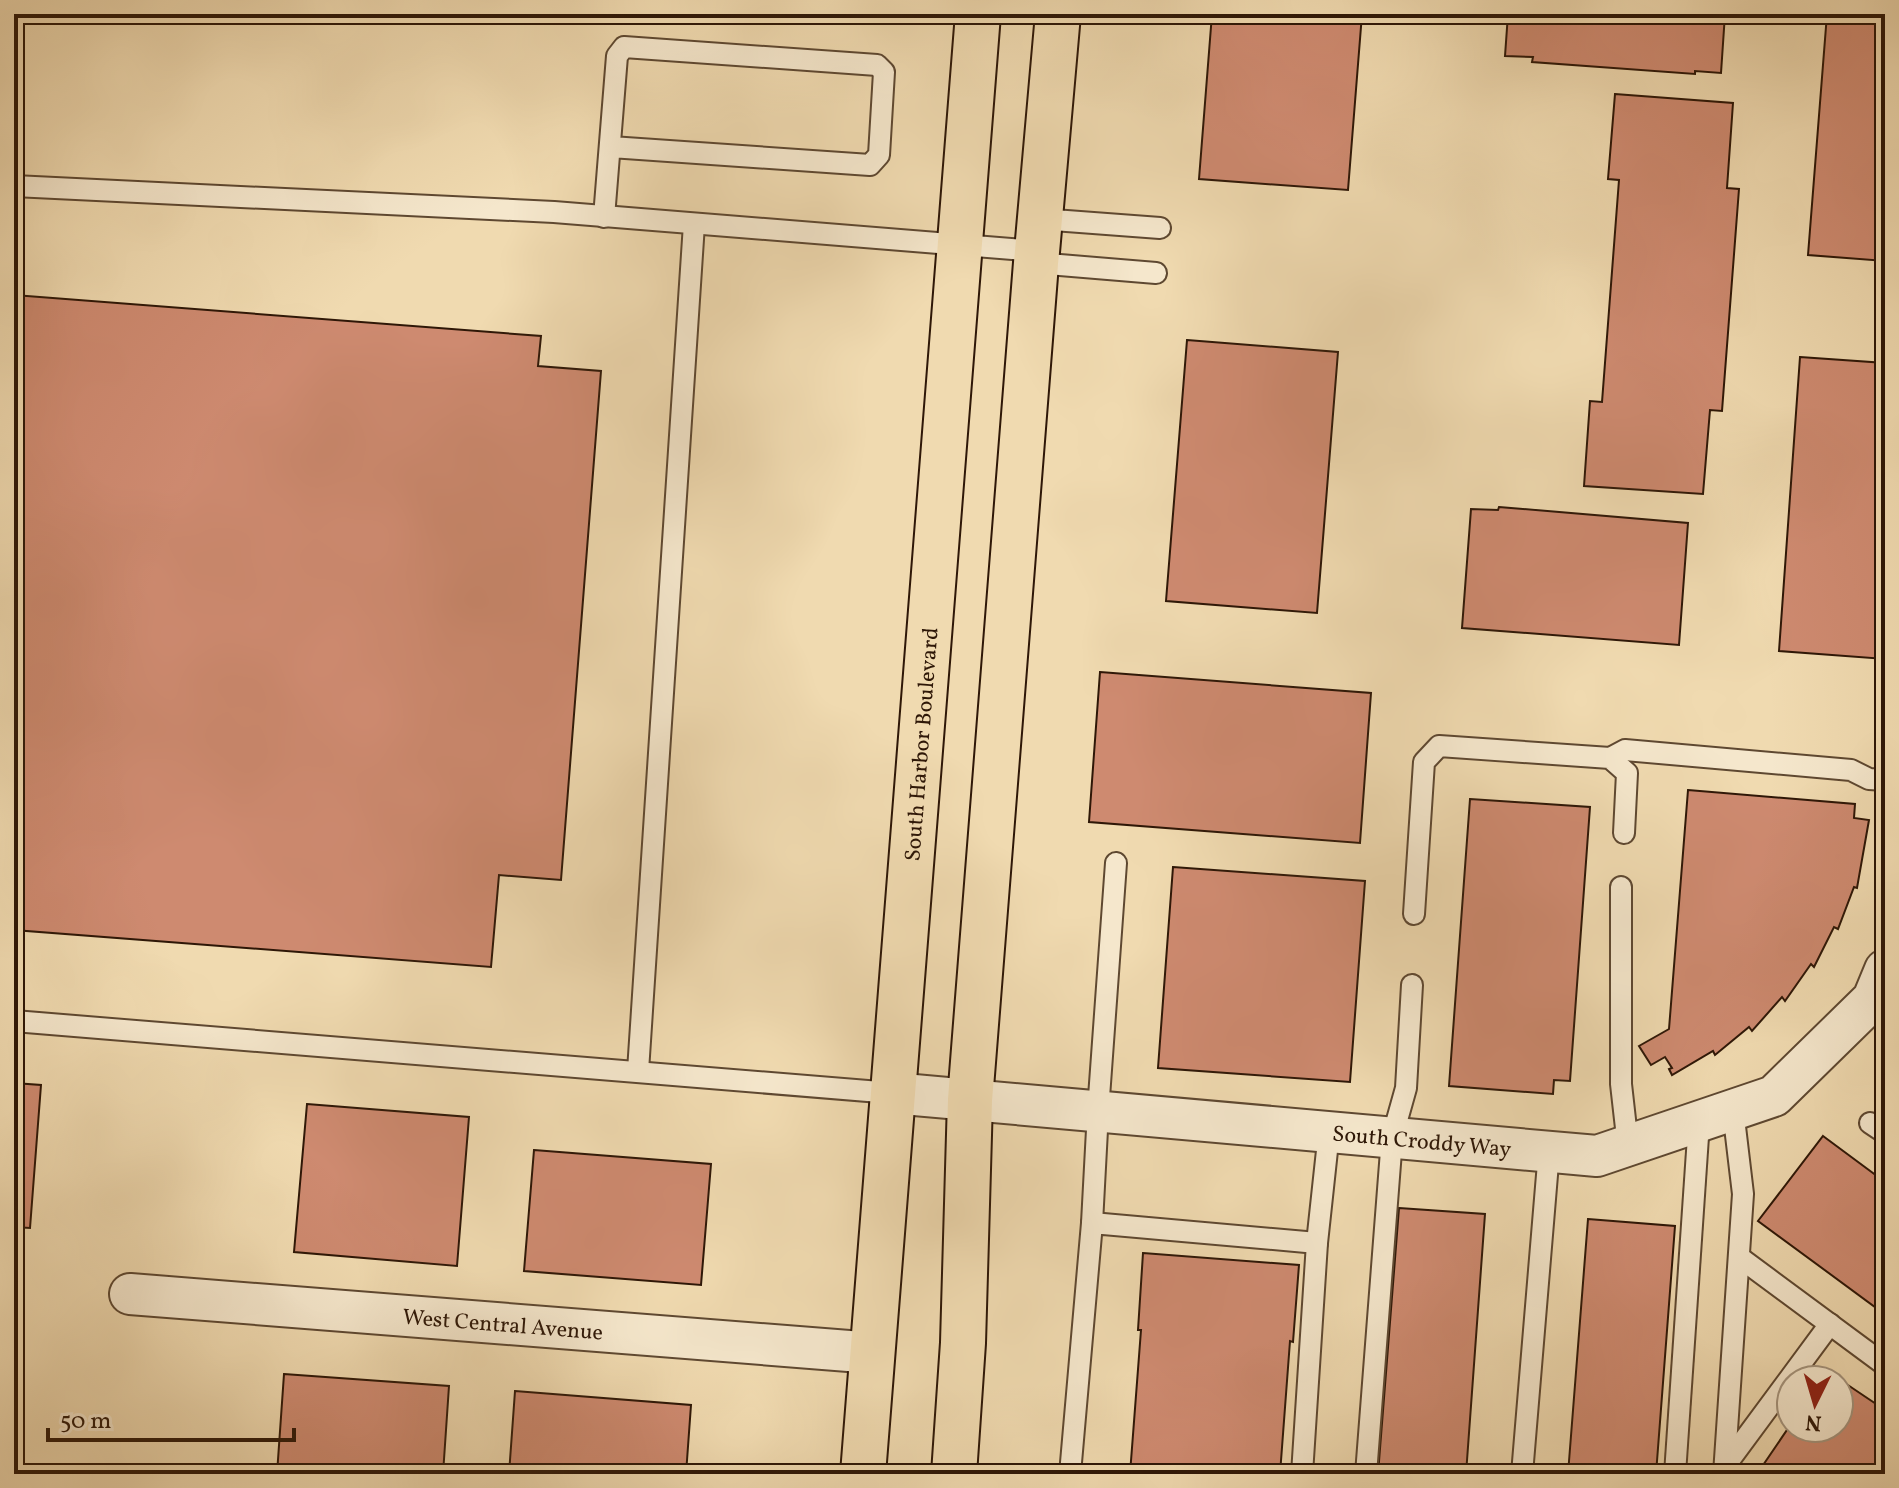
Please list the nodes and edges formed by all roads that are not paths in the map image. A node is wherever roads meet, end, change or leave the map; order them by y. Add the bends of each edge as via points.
1 (978, 14) edge
2 (1058, 14) edge
3 (611, 147) junction
4 (14, 186) edge
5 (604, 217) junction
6 (694, 224) junction
7 (1160, 228) dead end
8 (960, 245) junction
9 (1037, 245) junction
10 (1156, 273) dead end
11 (1610, 758) junction
12 (1885, 780) edge
13 (1624, 833) dead end
14 (1116, 863) dead end
15 (1621, 887) dead end
16 (1414, 914) dead end
17 (1412, 985) dead end
18 (1881, 993) edge
19 (14, 1021) edge
20 (638, 1071) junction
21 (892, 1093) junction
22 (970, 1100) junction
23 (1098, 1111) junction
24 (1716, 1116) junction
25 (1329, 1132) junction
26 (1392, 1138) junction
27 (1628, 1146) junction
28 (1549, 1151) junction
29 (1092, 1223) junction
30 (1317, 1243) junction
31 (1739, 1257) junction
32 (130, 1294) dead end
33 (1830, 1324) junction
34 (874, 1353) junction
35 (1885, 1365) edge
36 (1725, 1470) edge
37 (863, 1474) edge
38 (954, 1474) edge
39 (1070, 1474) edge
40 (1302, 1474) edge
41 (1366, 1474) edge
42 (1522, 1474) edge
43 (1675, 1474) edge

1 - 8 main road, South Harbor Boulevard
2 - 9 main road
3 - 3 lane via 617,56 624,47 877,65 884,72 879,155 870,165
3 - 5 lane
4 - 5 lane
5 - 6 lane
6 - 8 lane
6 - 20 lane
7 - 9 lane
8 - 9 lane
8 - 21 main road, South Harbor Boulevard
9 - 10 lane
9 - 22 main road
11 - 12 lane via 1625,750 1640,751 1851,770
11 - 13 lane via 1627,773
11 - 16 lane via 1439,746 1424,762
14 - 23 lane
15 - 27 lane via 1621,1084
17 - 26 lane via 1406,1088
18 - 24 street, South Croddy Way via 1774,1096
19 - 20 lane
20 - 21 lane
21 - 22 street, South Croddy Way
21 - 34 main road, South Harbor Boulevard
22 - 23 street, South Croddy Way
22 - 38 main road
23 - 25 street, South Croddy Way
23 - 29 lane
24 - 27 street, South Croddy Way
24 - 31 lane via 1743,1194
24 - 43 lane
25 - 26 street, South Croddy Way
25 - 30 lane
26 - 28 street, South Croddy Way
26 - 41 lane
27 - 28 street, South Croddy Way via 1597,1156
28 - 42 lane
29 - 30 lane
29 - 39 lane
30 - 40 lane
31 - 33 lane
31 - 36 lane
32 - 34 street, West Central Avenue
33 - 35 lane
33 - 36 lane
34 - 37 main road, South Harbor Boulevard

